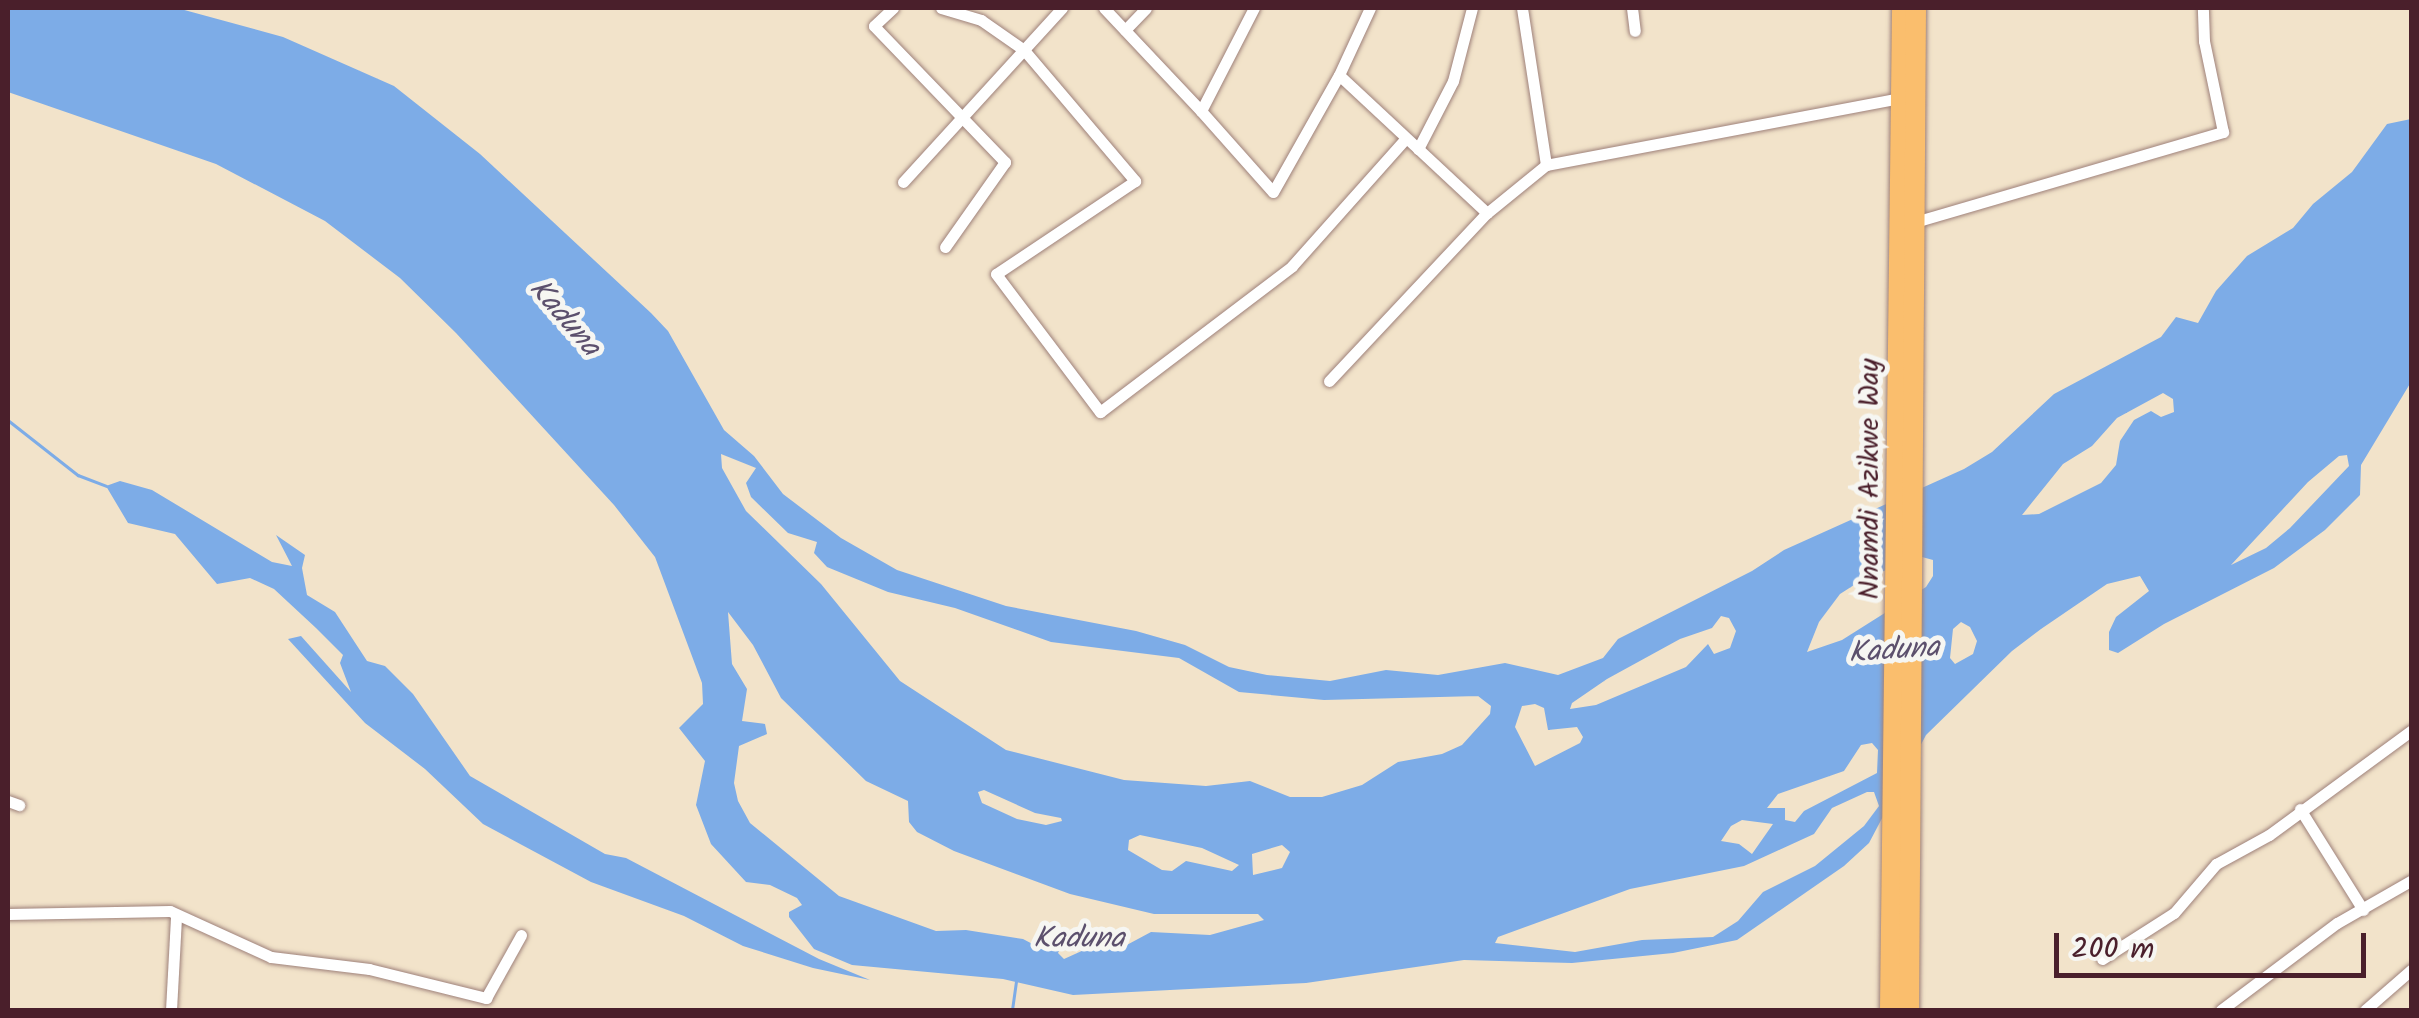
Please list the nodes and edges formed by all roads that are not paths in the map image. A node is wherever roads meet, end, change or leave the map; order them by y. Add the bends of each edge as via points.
1 (893, 8) edge
2 (941, 8) edge
3 (1104, 8) edge
4 (1146, 8) edge
5 (1254, 8) edge
6 (1370, 8) edge
7 (1472, 8) edge
8 (1522, 8) edge
9 (1632, 8) edge
10 (1902, 8) edge
11 (1916, 8) edge
12 (2204, 8) edge
13 (1057, 9) edge
14 (1125, 30) junction
15 (1634, 31) dead end
16 (1024, 50) junction
17 (1339, 75) junction
18 (1901, 98) junction
19 (1201, 111) junction
20 (962, 117) junction
21 (1406, 138) junction
22 (1418, 149) junction
23 (1546, 165) junction
24 (903, 182) dead end
25 (1488, 213) junction
26 (1915, 222) junction
27 (945, 247) dead end
28 (1329, 381) dead end
29 (1907, 437) junction
30 (2412, 730) edge
31 (2300, 809) junction
32 (1903, 828) junction
33 (2412, 880) edge
34 (2363, 910) junction
35 (8, 914) edge
36 (176, 917) junction
37 (521, 936) dead end
38 (2102, 959) dead end
39 (2412, 970) edge
40 (485, 1004) edge
41 (171, 1010) edge
42 (1890, 1010) edge
43 (1909, 1010) edge
44 (2221, 1010) edge
45 (2366, 1010) edge

1 - 20 street via 874,26
2 - 16 street via 981,20
3 - 14 street
4 - 14 street
5 - 19 street
6 - 17 street
7 - 22 street via 1454,81
8 - 23 street
9 - 15 street
10 - 18 highway, Nnamdi Azikwe Way
11 - 26 highway, Nnamdi Azikwe Way
12 - 26 street via 2223,132
13 - 16 street
14 - 19 street
16 - 20 street
16 - 21 street via 1135,181 996,274 1100,412 1292,266
17 - 19 street via 1273,192
17 - 21 street
18 - 23 street
18 - 29 highway, Nnamdi Azikwe Way
20 - 24 street
20 - 27 street via 1006,162
21 - 22 street
22 - 25 street
23 - 25 street
25 - 28 street
26 - 29 highway, Nnamdi Azikwe Way
29 - 32 highway, Nnamdi Azikwe Way
30 - 31 street
31 - 34 street
31 - 38 street via 2216,864 2174,913
32 - 42 highway, Nnamdi Azikwe Way
32 - 43 highway, Nnamdi Azikwe Way
33 - 34 street
34 - 44 street
35 - 36 street via 170,911
36 - 40 street via 271,957 369,969
36 - 41 street
37 - 40 street
39 - 45 street

